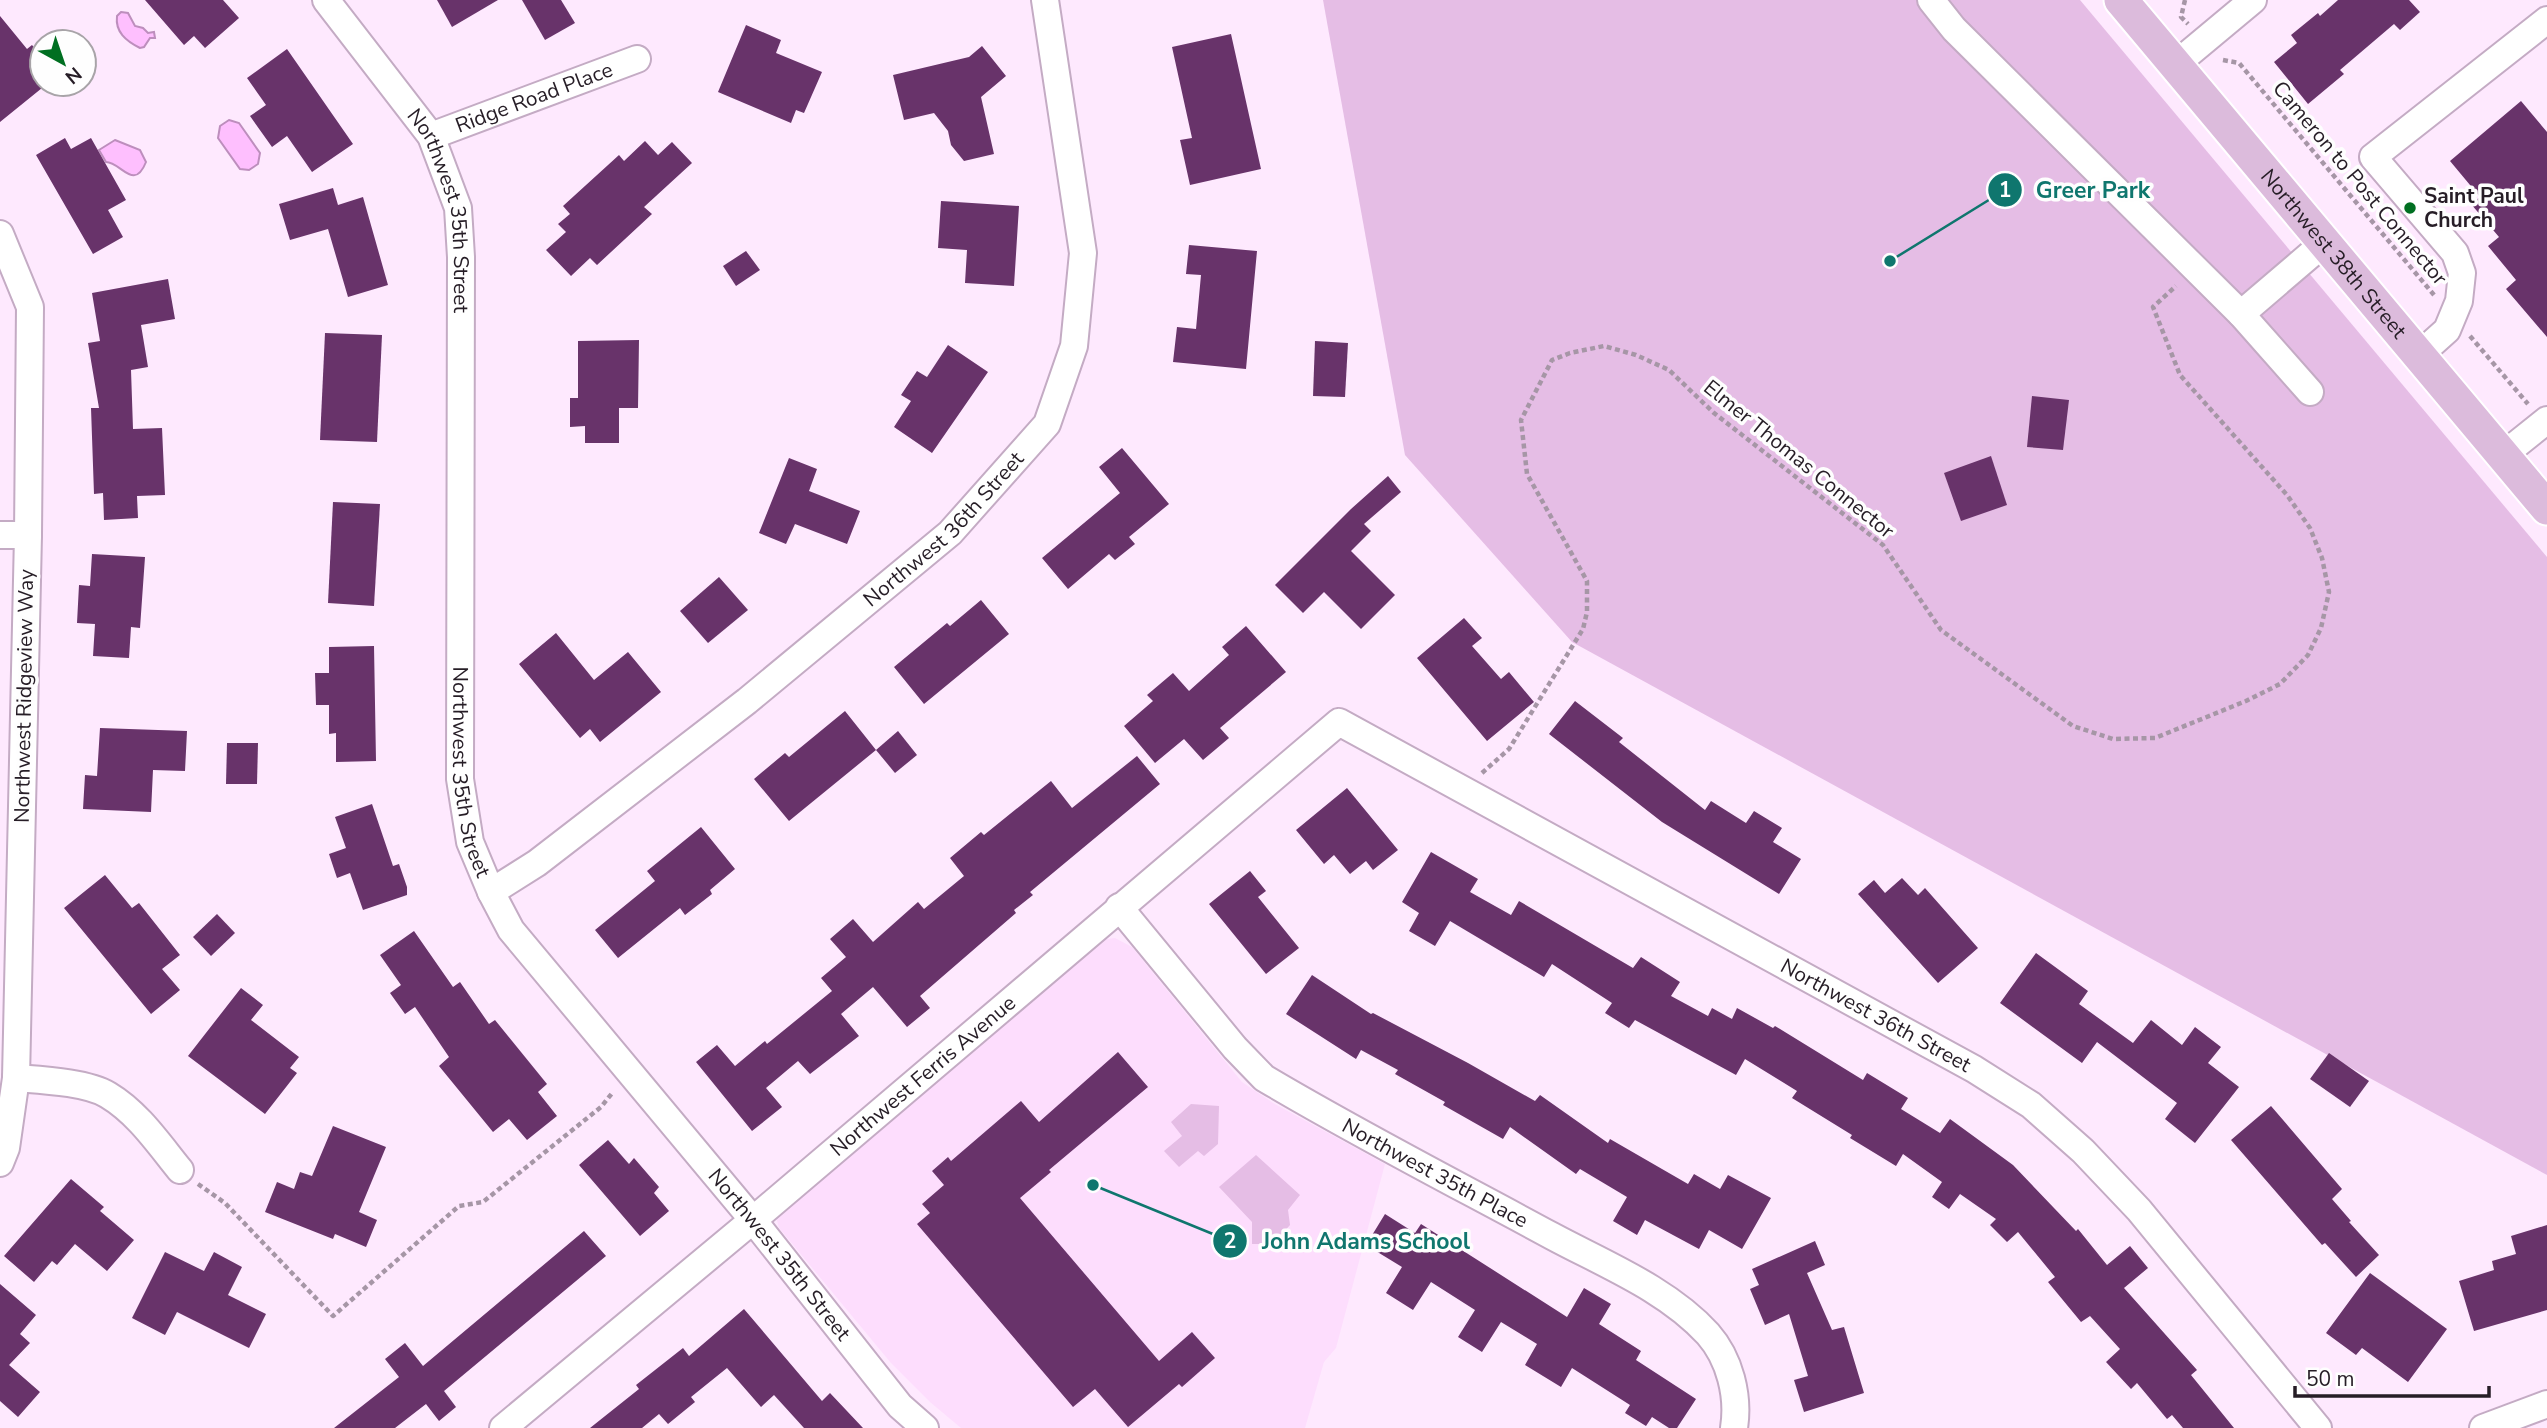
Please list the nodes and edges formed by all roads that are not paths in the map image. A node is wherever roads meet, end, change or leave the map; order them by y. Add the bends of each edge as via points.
1 (326, 0) edge
2 (1045, 0) edge
3 (1931, 0) edge
4 (2121, 0) edge
5 (2253, 0) edge
6 (2547, 20) edge
7 (637, 59) dead end
8 (2175, 65) junction
9 (431, 136) junction
10 (0, 234) edge
11 (2324, 243) junction
12 (2241, 314) junction
13 (2418, 356) junction
14 (2310, 392) dead end
15 (2546, 421) edge
16 (2502, 456) junction
17 (2545, 501) edge
18 (0, 535) edge
19 (28, 535) junction
20 (1339, 723) joint
21 (491, 891) junction
22 (1119, 907) junction
23 (16, 1078) junction
24 (0, 1163) edge
25 (180, 1170) road end
26 (753, 1220) junction
27 (2547, 1405) edge
28 (503, 1428) edge
29 (925, 1428) edge
30 (1734, 1428) edge
31 (2318, 1428) edge
32 (2483, 1428) edge

1 - 9 street, Northwest 35th Street
2 - 21 street, Northwest 36th Street via 1083,253 1074,346 1047,424 950,533 747,701 537,863
3 - 12 street via 1954,29
4 - 8 main road, Northwest 38th Street
5 - 8 street
6 - 13 street via 2374,157 2455,253 2462,273 2459,301 2447,330
7 - 9 street, Ridge Road Place
8 - 11 main road, Northwest 38th Street
9 - 21 street, Northwest 35th Street via 457,208 461,257 460,779 470,842
10 - 19 street, Northwest Ridgeview Way via 30,307
11 - 12 street
11 - 13 main road, Northwest 38th Street
12 - 14 street
13 - 16 main road, Northwest 38th Street
15 - 16 street
16 - 17 main road, Northwest 38th Street
18 - 19 street
19 - 23 street, Northwest Ridgeview Way
20 - 22 street, Northwest Ferris Avenue
20 - 31 street, Northwest 36th Street via 1974,1069 2031,1105 2139,1210
21 - 26 street, Northwest 35th Street via 511,930
22 - 26 street, Northwest Ferris Avenue
22 - 30 street, Northwest 35th Place via 1264,1078 1623,1274 1687,1314 1724,1359 1737,1410
23 - 24 street, Northwest Ridgeview Way
23 - 25 street via 58,1080 106,1093 139,1119
26 - 28 street, Northwest Ferris Avenue
26 - 29 street, Northwest 35th Street via 900,1406
27 - 32 street

